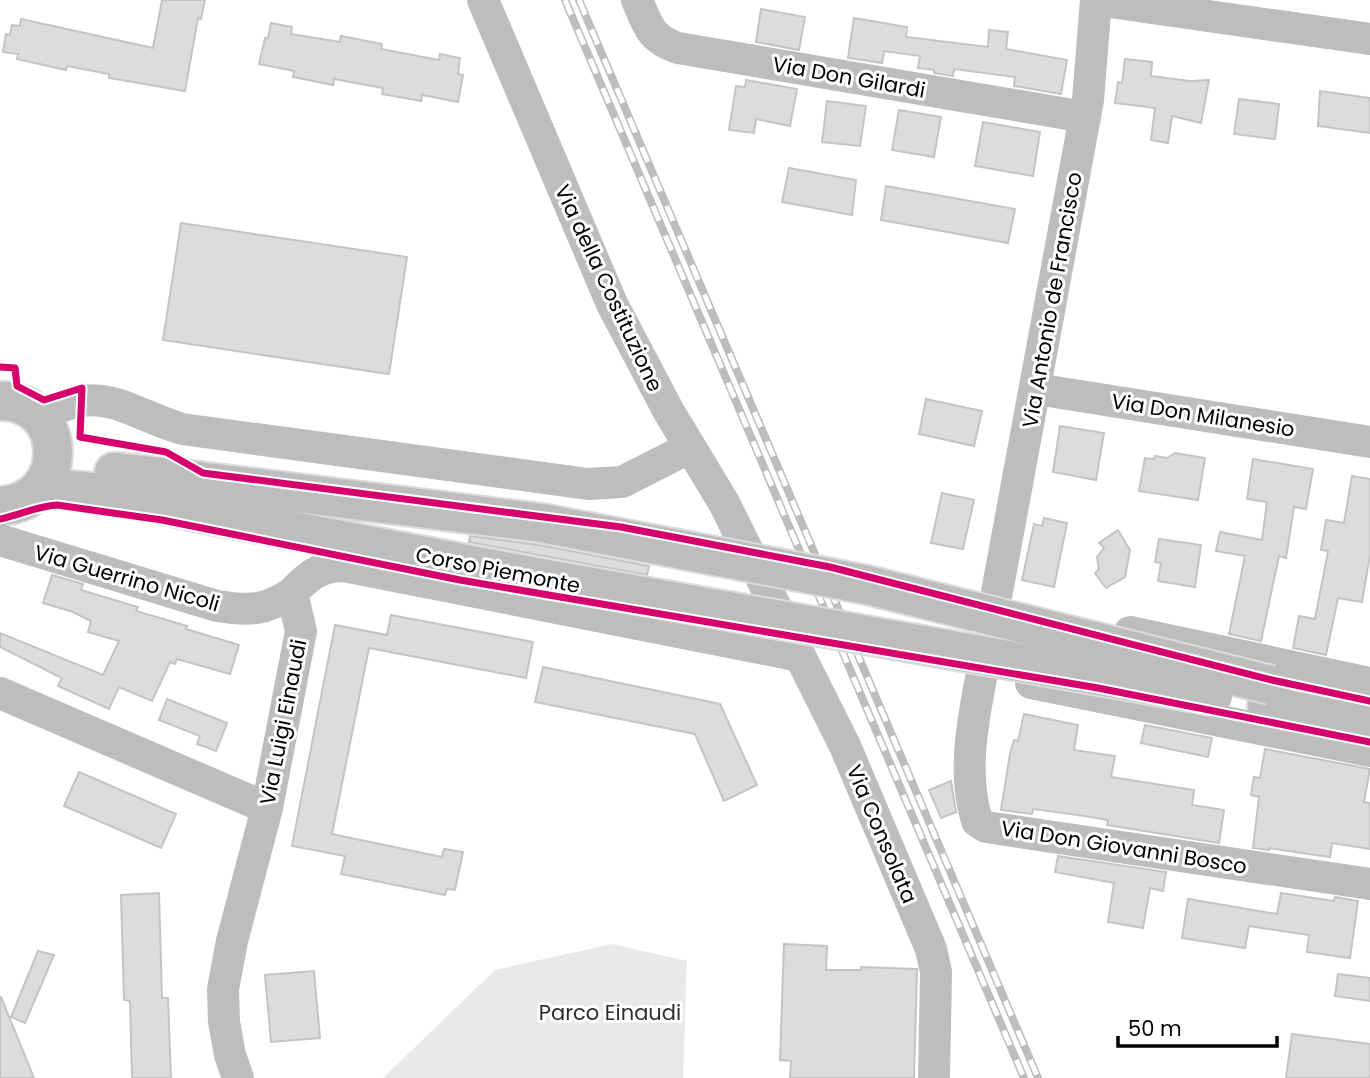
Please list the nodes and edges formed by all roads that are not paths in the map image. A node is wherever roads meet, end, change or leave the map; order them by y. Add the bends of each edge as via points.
1 (483, 0) edge
2 (637, 0) edge
3 (1096, 0) edge
4 (1370, 39) edge
5 (1085, 117) junction
6 (1036, 388) junction
7 (0, 401) edge
8 (46, 432) junction
9 (1370, 442) edge
10 (689, 448) junction
11 (40, 489) junction
12 (197, 496) junction
13 (0, 506) edge
14 (0, 540) edge
15 (292, 593) junction
16 (996, 598) junction
17 (774, 604) joint
18 (800, 656) junction
19 (982, 673) junction
20 (1370, 683) edge
21 (1269, 695) junction
22 (5, 699) edge
23 (1370, 706) edge
24 (1370, 726) edge
25 (1370, 751) edge
26 (267, 808) junction
27 (1370, 884) edge
28 (238, 1078) edge
29 (934, 1078) edge

1 - 10 street, Via della Costituzione via 612,304
2 - 5 street, Via Don Gilardi via 656,37 678,48
3 - 4 street
3 - 5 street, Via Antonio de Francisco
5 - 6 street, Via Antonio de Francisco
6 - 9 street, Via Don Milanesio
6 - 16 street, Via Antonio de Francisco
7 - 8 main road, Corso Piemonte via 18,403
8 - 10 street via 65,404 95,399 182,429 588,484 622,482
8 - 11 main road via 52,466
8 - 12 main road, Corso Piemonte via 74,465
10 - 17 street, Via della Costituzione via 724,503
11 - 12 main road, Corso Piemonte via 156,503
11 - 13 main road via 28,499
12 - 21 main road, Corso Piemonte, bridge via 536,577
12 - 21 main road, Corso Piemonte, bridge via 542,523 867,584
14 - 15 street, Via Guerrino Nicoli via 231,608 262,608
15 - 18 street via 307,576 328,566 344,566
15 - 26 street, Via Luigi Einaudi via 301,631
16 - 19 street, Via Don Giovanni Bosco
16 - 20 street
17 - 18 street, Via Consolata
18 - 29 street, Via Consolata via 845,746 931,949 936,972
19 - 25 street
19 - 27 street, Via Don Giovanni Bosco via 971,750 973,807 977,821 986,827
21 - 23 main road, Corso Piemonte
21 - 24 main road, Corso Piemonte
22 - 26 street
26 - 28 street, Via Luigi Einaudi via 223,989 224,1022

